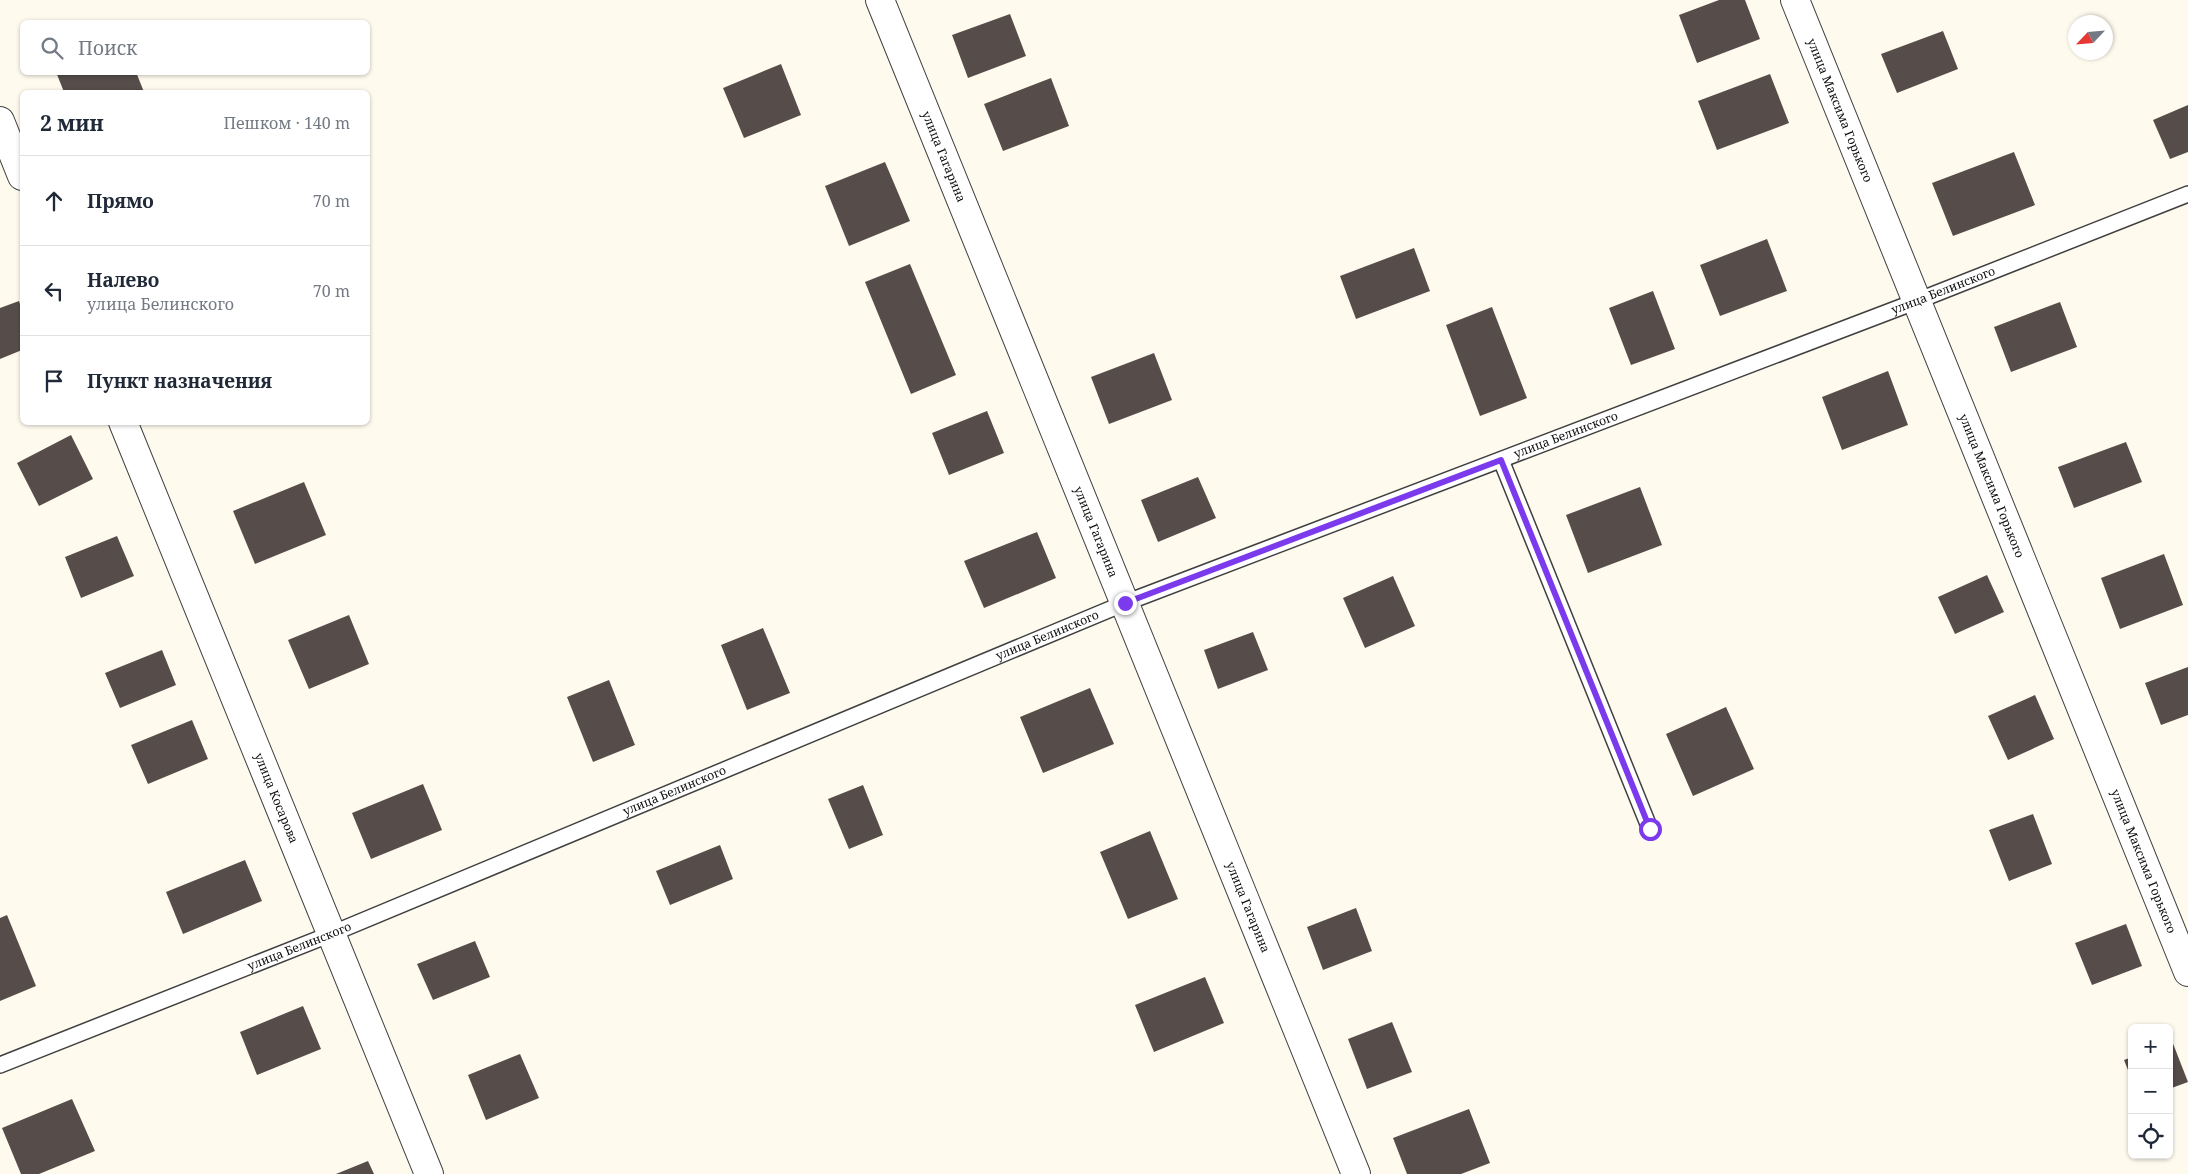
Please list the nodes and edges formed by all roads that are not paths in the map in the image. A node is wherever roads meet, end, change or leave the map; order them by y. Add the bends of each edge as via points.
1 (880, 0) edge
2 (1794, 0) edge
3 (0, 121) edge
4 (20, 171) edge
5 (2188, 194) edge
6 (1917, 301) junction
7 (124, 425) edge
8 (1501, 460) junction
9 (1125, 603) junction
10 (1650, 829) dead end
11 (331, 934) junction
12 (2188, 972) edge
13 (0, 1066) edge
14 (429, 1174) edge
15 (1356, 1174) edge

1 - 9 street, улица Гагарина
2 - 6 street, улица Максима Горького
3 - 4 street
5 - 6 lane, улица Белинского
6 - 8 lane, улица Белинского
6 - 12 street, улица Максима Горького
7 - 11 street, улица Косарова
8 - 9 lane, улица Белинского
8 - 10 lane
9 - 11 lane, улица Белинского
9 - 15 street, улица Гагарина
11 - 13 lane, улица Белинского
11 - 14 street, улица Косарова

